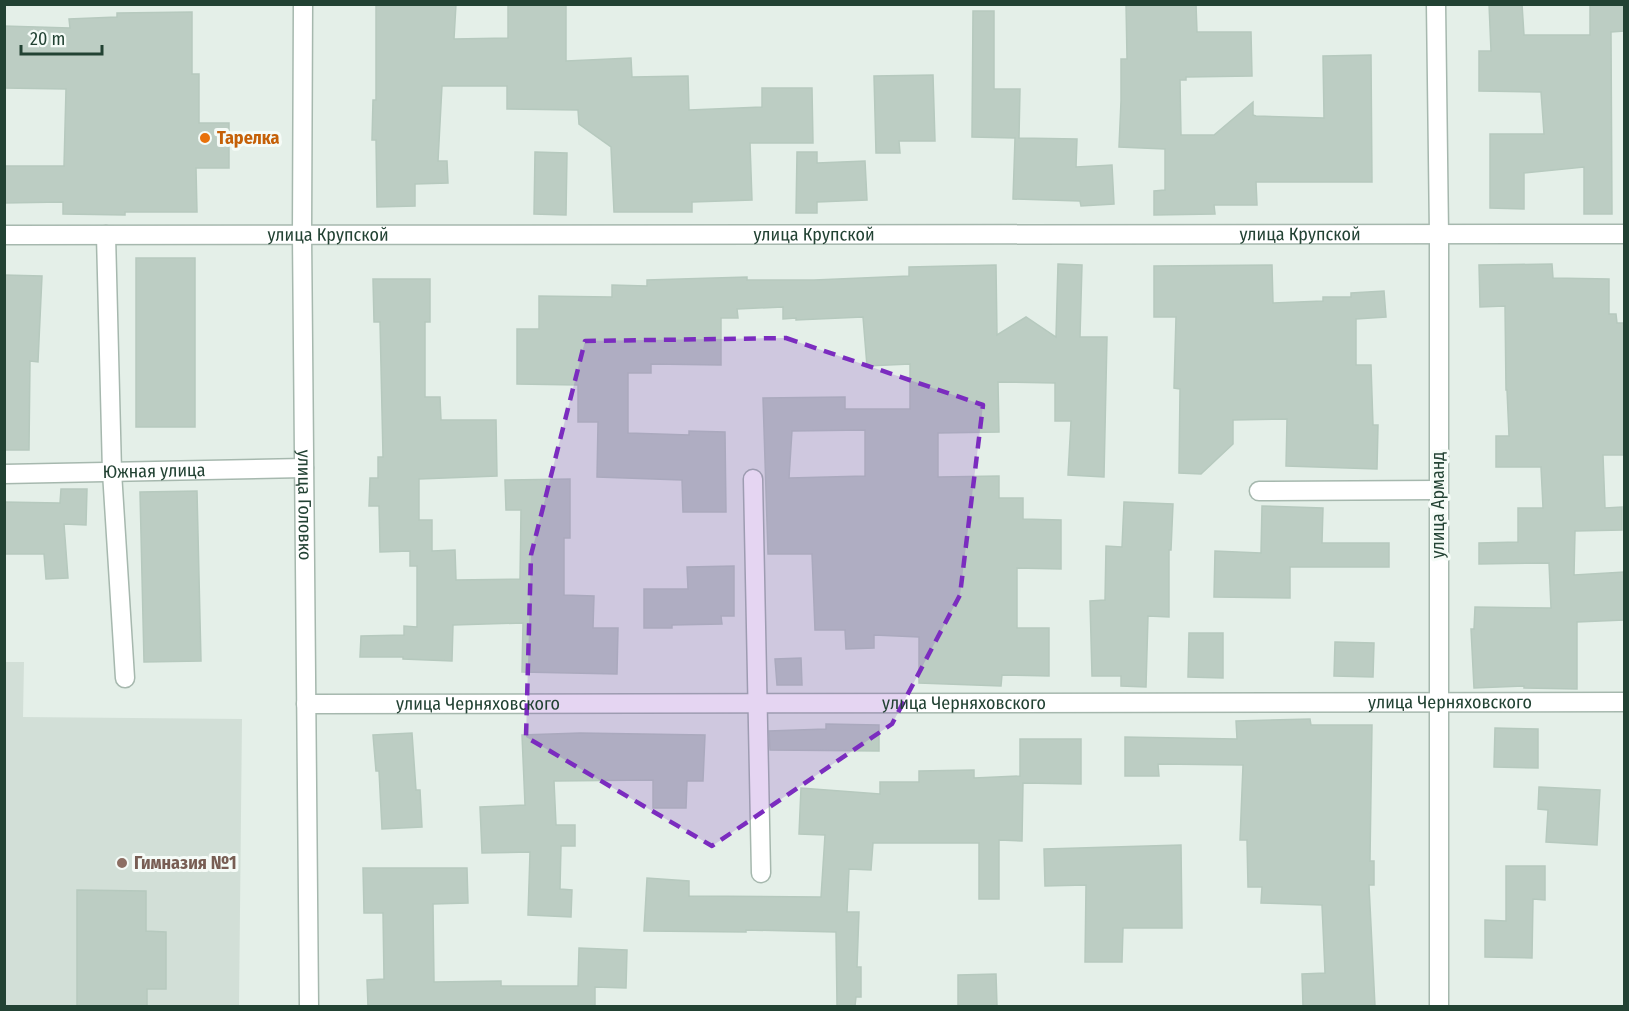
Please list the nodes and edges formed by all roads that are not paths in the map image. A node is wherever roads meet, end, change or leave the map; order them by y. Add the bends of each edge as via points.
1 (303, 4) edge
2 (1436, 4) edge
3 (302, 234) junction
4 (1439, 234) junction
5 (1624, 234) edge
6 (4, 235) edge
7 (106, 235) junction
8 (304, 468) junction
9 (112, 472) junction
10 (4, 474) edge
11 (753, 479) dead end
12 (1438, 490) junction
13 (1258, 491) dead end
14 (125, 678) dead end
15 (759, 702) junction
16 (1438, 702) junction
17 (1624, 702) edge
18 (306, 704) junction
19 (761, 873) dead end
20 (309, 1006) edge
21 (1439, 1006) edge

1 - 3 street, улица Головко
2 - 4 street, улица Арманд
3 - 4 street, улица Крупской
3 - 7 street, улица Крупской
3 - 8 street, улица Головко
4 - 5 street, улица Крупской
4 - 12 street, улица Арманд
6 - 7 street, улица Крупской
7 - 9 street
8 - 9 street, Южная улица
8 - 18 street, улица Головко
9 - 10 street, Южная улица
9 - 14 street
11 - 15 street
12 - 13 street
12 - 16 street, улица Арманд
15 - 16 street, улица Черняховского
15 - 18 street, улица Черняховского
15 - 19 street
16 - 17 street, улица Черняховского
16 - 21 street, улица Арманд
18 - 20 street, улица Головко

